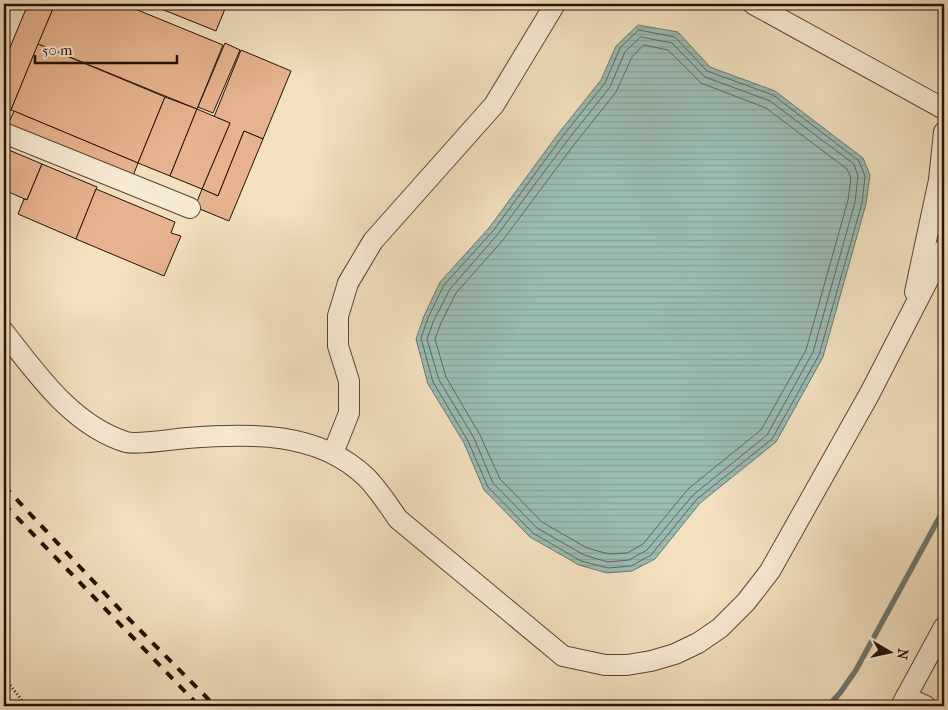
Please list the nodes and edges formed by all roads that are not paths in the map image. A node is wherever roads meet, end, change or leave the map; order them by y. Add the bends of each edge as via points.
1 (554, 4) edge
2 (752, 4) edge
3 (944, 109) edge
4 (944, 132) edge
5 (4, 133) edge
6 (190, 208) dead end
7 (944, 249) edge
8 (911, 314) junction
9 (4, 332) edge
10 (333, 453) junction
11 (944, 627) edge
12 (904, 701) edge
13 (926, 706) edge

1 - 10 street via 494,104 373,241 348,283 338,316 338,346 349,381 349,413
2 - 3 street
4 - 8 street via 939,180
5 - 6 street
7 - 8 street
8 - 10 street via 770,571 720,628 698,643 651,661 605,665 564,656 398,519 366,478
9 - 10 street via 45,384 77,414 129,443 263,436 317,446
11 - 12 street
12 - 13 street

